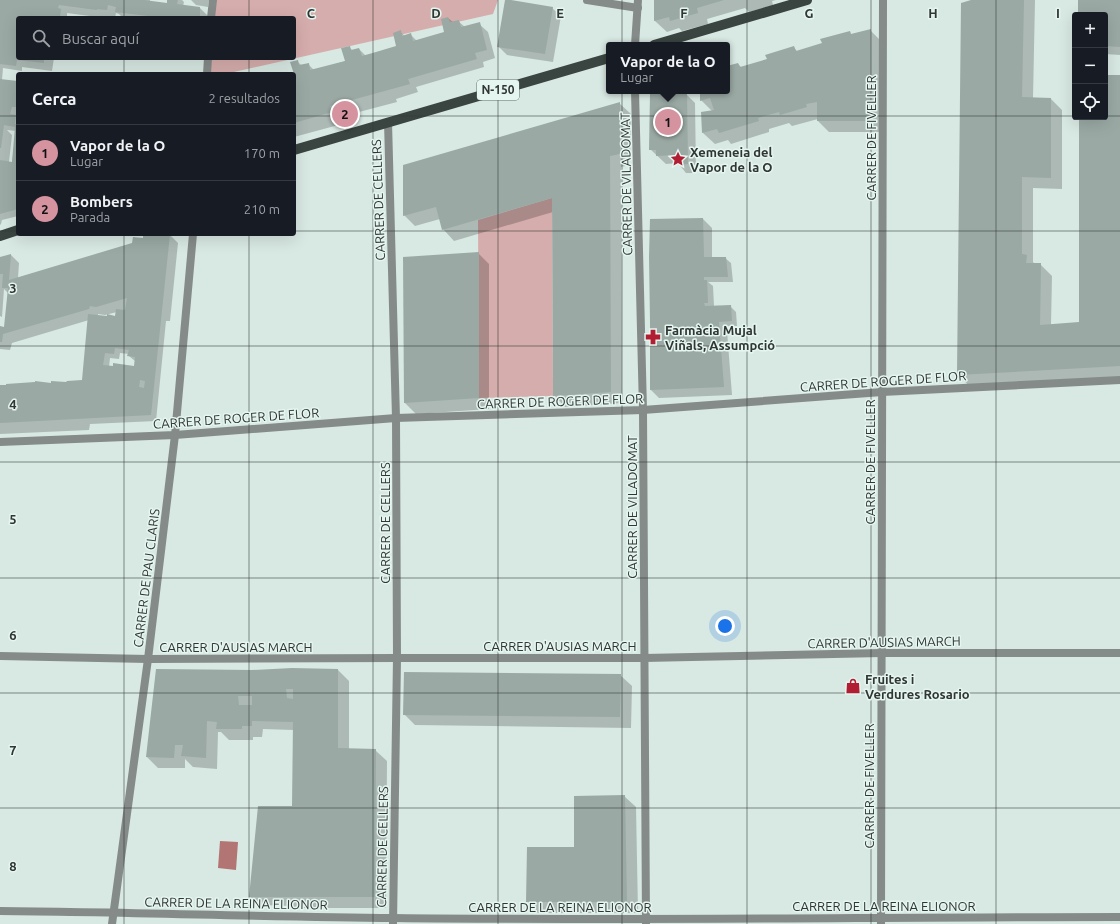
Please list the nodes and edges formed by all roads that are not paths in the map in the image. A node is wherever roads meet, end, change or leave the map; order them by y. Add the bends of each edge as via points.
1 (213, 0) edge
2 (587, 0) edge
3 (807, 0) edge
4 (883, 0) edge
5 (638, 4) edge
6 (212, 16) edge
7 (635, 42) edge
8 (664, 42) edge
9 (606, 59) edge
10 (208, 60) edge
11 (207, 72) edge
12 (635, 94) edge
13 (388, 122) junction
14 (296, 149) edge
15 (16, 231) edge
16 (0, 236) edge
17 (193, 236) edge
18 (1120, 380) edge
19 (882, 392) junction
20 (643, 410) junction
21 (396, 418) junction
22 (175, 435) junction
23 (0, 442) edge
24 (882, 653) junction
25 (1120, 653) edge
26 (0, 656) edge
27 (397, 658) junction
28 (644, 658) junction
29 (148, 659) junction
30 (0, 911) edge
31 (113, 912) junction
32 (1120, 917) edge
33 (393, 921) edge
34 (881, 921) edge
35 (646, 922) edge
36 (112, 924) edge

1 - 6 street
2 - 5 street
3 - 8 main road
4 - 19 street, CARRER DE FIVELLER
5 - 7 street
9 - 13 main road, N-150
10 - 11 street
12 - 20 street, CARRER DE VILADOMAT
13 - 14 main road, N-150
13 - 21 street, CARRER DE CELLERS
15 - 16 main road
17 - 22 street, CARRER DE PAU CLARIS
18 - 19 street, CARRER DE ROGER DE FLOR
19 - 20 street, CARRER DE ROGER DE FLOR
19 - 24 street, CARRER DE FIVELLER
20 - 21 street, CARRER DE ROGER DE FLOR
20 - 28 street, CARRER DE VILADOMAT
21 - 22 street, CARRER DE ROGER DE FLOR
21 - 27 street, CARRER DE CELLERS
22 - 23 street, CARRER DE ROGER DE FLOR
22 - 29 street, CARRER DE PAU CLARIS
24 - 25 street, CARRER D'AUSIAS MARCH
24 - 28 street, CARRER D'AUSIAS MARCH
24 - 34 street, CARRER DE FIVELLER
26 - 29 street, CARRER D'AUSIAS MARCH
27 - 28 street, CARRER D'AUSIAS MARCH
27 - 29 street, CARRER D'AUSIAS MARCH
27 - 33 street, CARRER DE CELLERS
28 - 35 street, CARRER DE VILADOMAT
29 - 31 street, CARRER DE PAU CLARIS
30 - 31 street, CARRER DE LA REINA ELIONOR
31 - 33 street, CARRER DE LA REINA ELIONOR
31 - 36 street, CARRER DE PAU CLARIS
32 - 34 street, CARRER DE LA REINA ELIONOR
33 - 35 street, CARRER DE LA REINA ELIONOR
34 - 35 street, CARRER DE LA REINA ELIONOR

